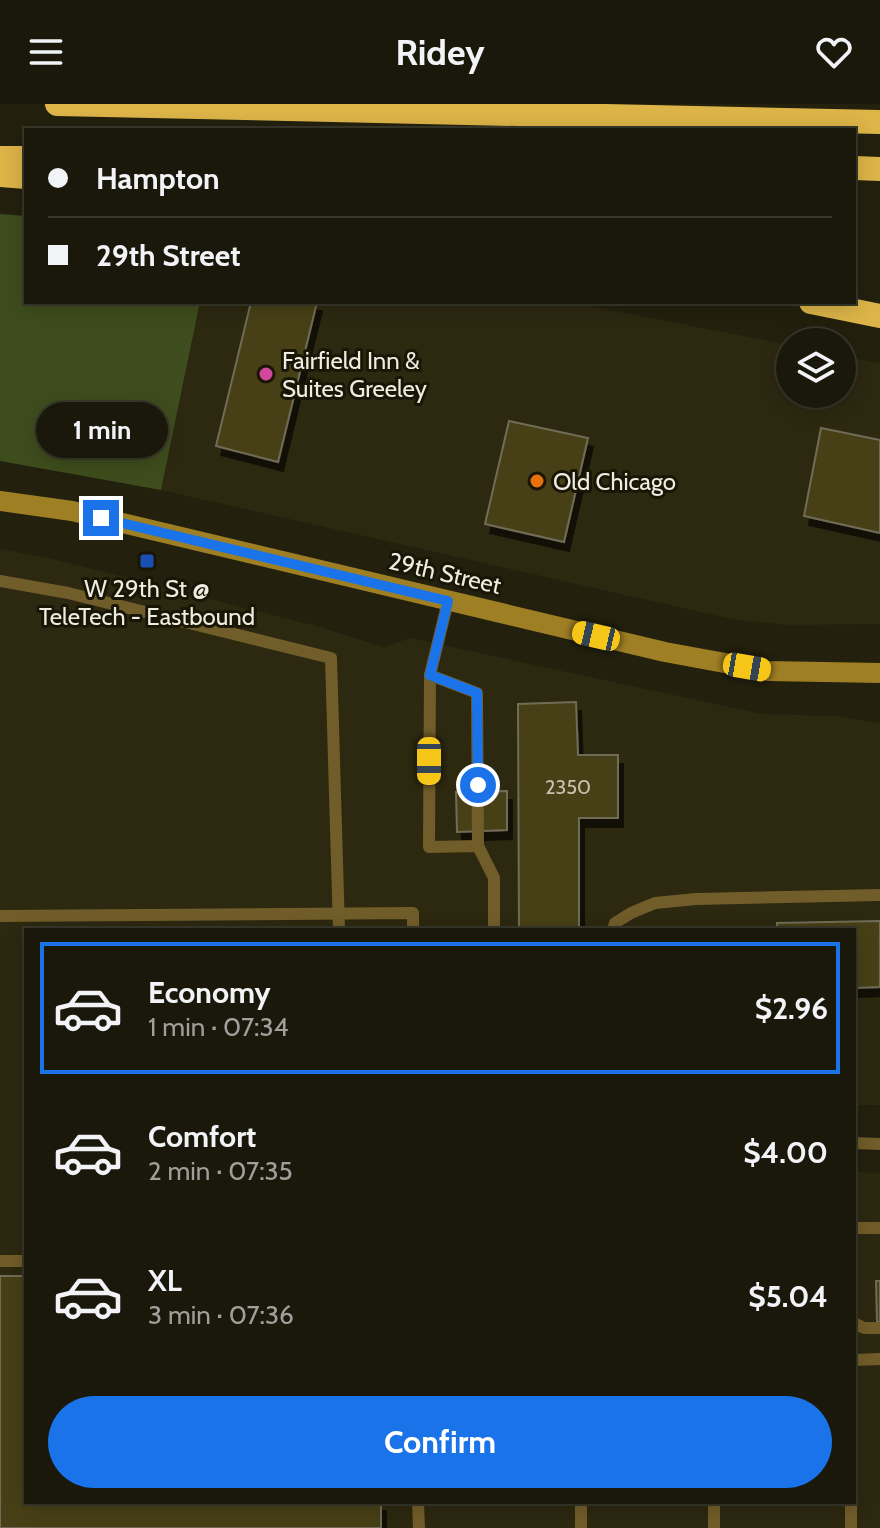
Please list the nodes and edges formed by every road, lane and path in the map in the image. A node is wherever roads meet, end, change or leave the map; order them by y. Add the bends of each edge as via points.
1 (57, 104) edge
2 (732, 104) edge
3 (817, 119) junction
4 (880, 122) edge
5 (0, 158) edge
6 (24, 158) edge
7 (856, 168) edge
8 (880, 169) edge
9 (0, 175) edge
10 (24, 177) edge
11 (821, 304) edge
12 (880, 316) edge
13 (0, 501) edge
14 (0, 581) edge
15 (448, 601) junction
16 (880, 673) edge
17 (430, 675) junction
18 (478, 846) junction
19 (880, 895) edge
20 (339, 913) junction
21 (0, 916) edge
22 (339, 928) edge
23 (413, 928) edge
24 (494, 928) edge
25 (614, 928) edge
26 (856, 1143) edge
27 (880, 1144) edge
28 (856, 1228) edge
29 (880, 1228) edge
30 (0, 1261) edge
31 (24, 1261) edge
32 (856, 1324) edge
33 (880, 1328) edge
34 (880, 1359) edge
35 (856, 1360) edge
36 (418, 1504) edge
37 (581, 1504) edge
38 (714, 1504) edge
39 (851, 1504) edge
40 (419, 1528) edge
41 (581, 1528) edge
42 (714, 1528) edge
43 (851, 1528) edge

1 - 3 highway
2 - 3 highway
3 - 4 highway
5 - 6 highway
7 - 8 highway
9 - 10 highway
11 - 12 highway
13 - 15 street, 29th Street via 72,511
14 - 20 lane via 331,658
15 - 16 street, 29th Street via 768,671
15 - 17 lane
17 - 18 lane via 477,693
17 - 18 lane via 429,847
18 - 24 lane via 494,878
19 - 25 lane via 655,903
20 - 21 lane
20 - 22 lane
20 - 23 lane via 413,913
26 - 27 lane
28 - 29 lane
30 - 31 lane
32 - 33 lane
34 - 35 lane
36 - 40 lane
37 - 41 lane
38 - 42 lane
39 - 43 lane

